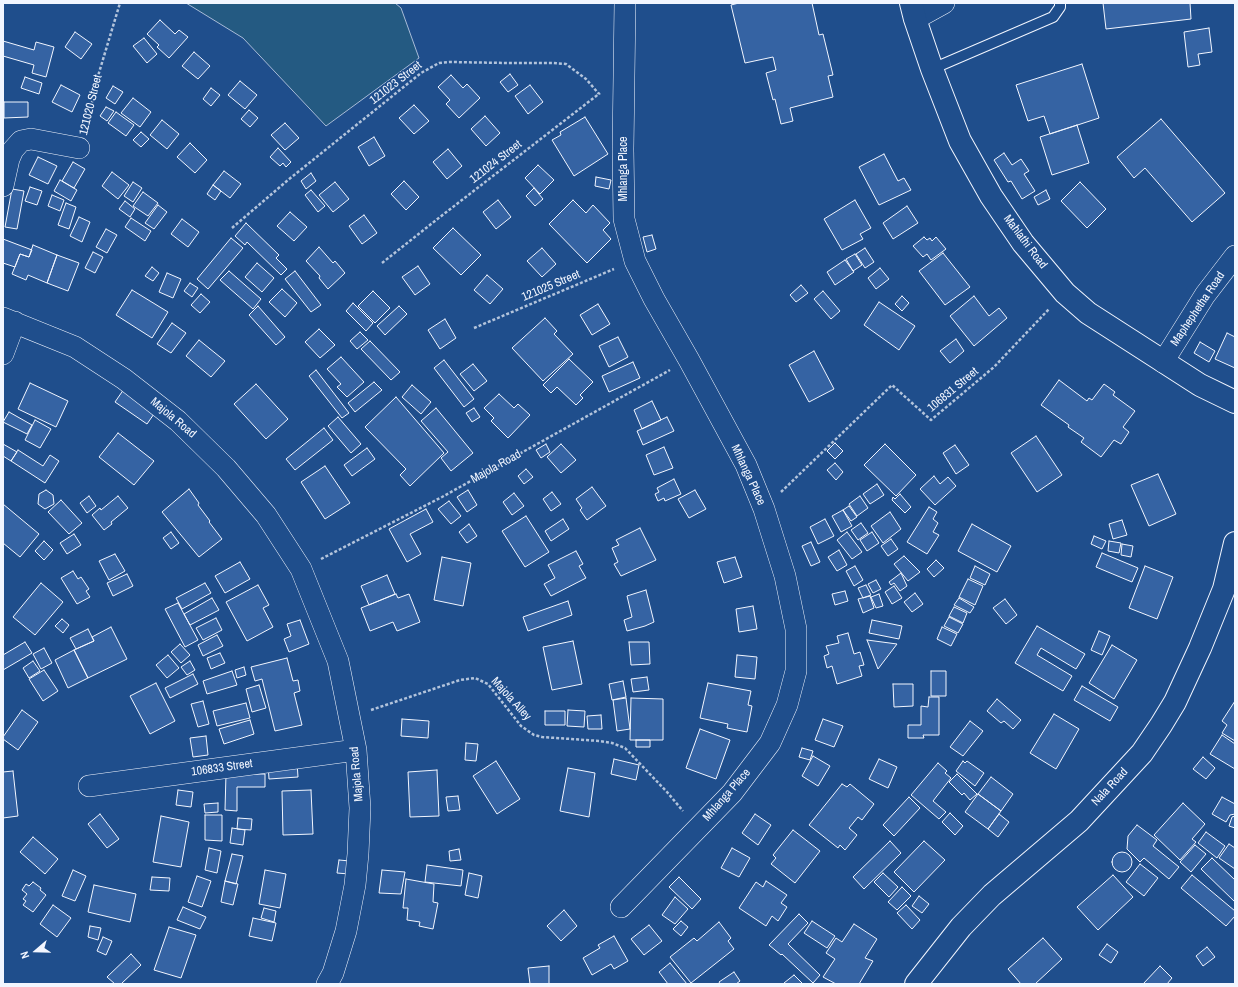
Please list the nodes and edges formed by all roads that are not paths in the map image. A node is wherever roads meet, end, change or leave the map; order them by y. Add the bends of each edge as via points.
1 (626, 3) edge
2 (944, 3) edge
3 (1060, 3) edge
4 (913, 11) edge
5 (932, 69) junction
6 (79, 148) road end
7 (3, 186) edge
8 (1235, 256) edge
9 (9, 320) edge
10 (3, 354) edge
11 (1163, 362) junction
12 (1235, 402) edge
13 (1235, 543) edge
14 (356, 750) junction
15 (89, 786) dead end
16 (621, 907) dead end
17 (327, 984) edge
18 (916, 984) edge

1 - 16 street, Mhlanga Place via 624,219 635,261 746,465 764,509 785,576 796,629 796,671 787,705 770,743 732,793
2 - 4 street
3 - 5 lane via 1053,16
4 - 5 street, Mahlathi Road
5 - 11 street, Mahlathi Road via 960,141 991,196 1023,243 1065,293 1088,313
6 - 7 street, 121020 Street via 31,139 21,141 9,159
8 - 11 street, Maphephetha Road via 1205,295
9 - 10 street
9 - 14 street, Majola Road via 74,347 124,379 178,421 226,468 266,515 301,569 338,661
11 - 12 street, Mahlathi Road via 1200,385
13 - 18 street, Nala Road via 1224,589 1200,648 1175,702 1142,753 1079,821 992,896 961,927
14 - 15 street, 106833 Street
14 - 17 street, Majola Road via 360,808 355,886 346,931

